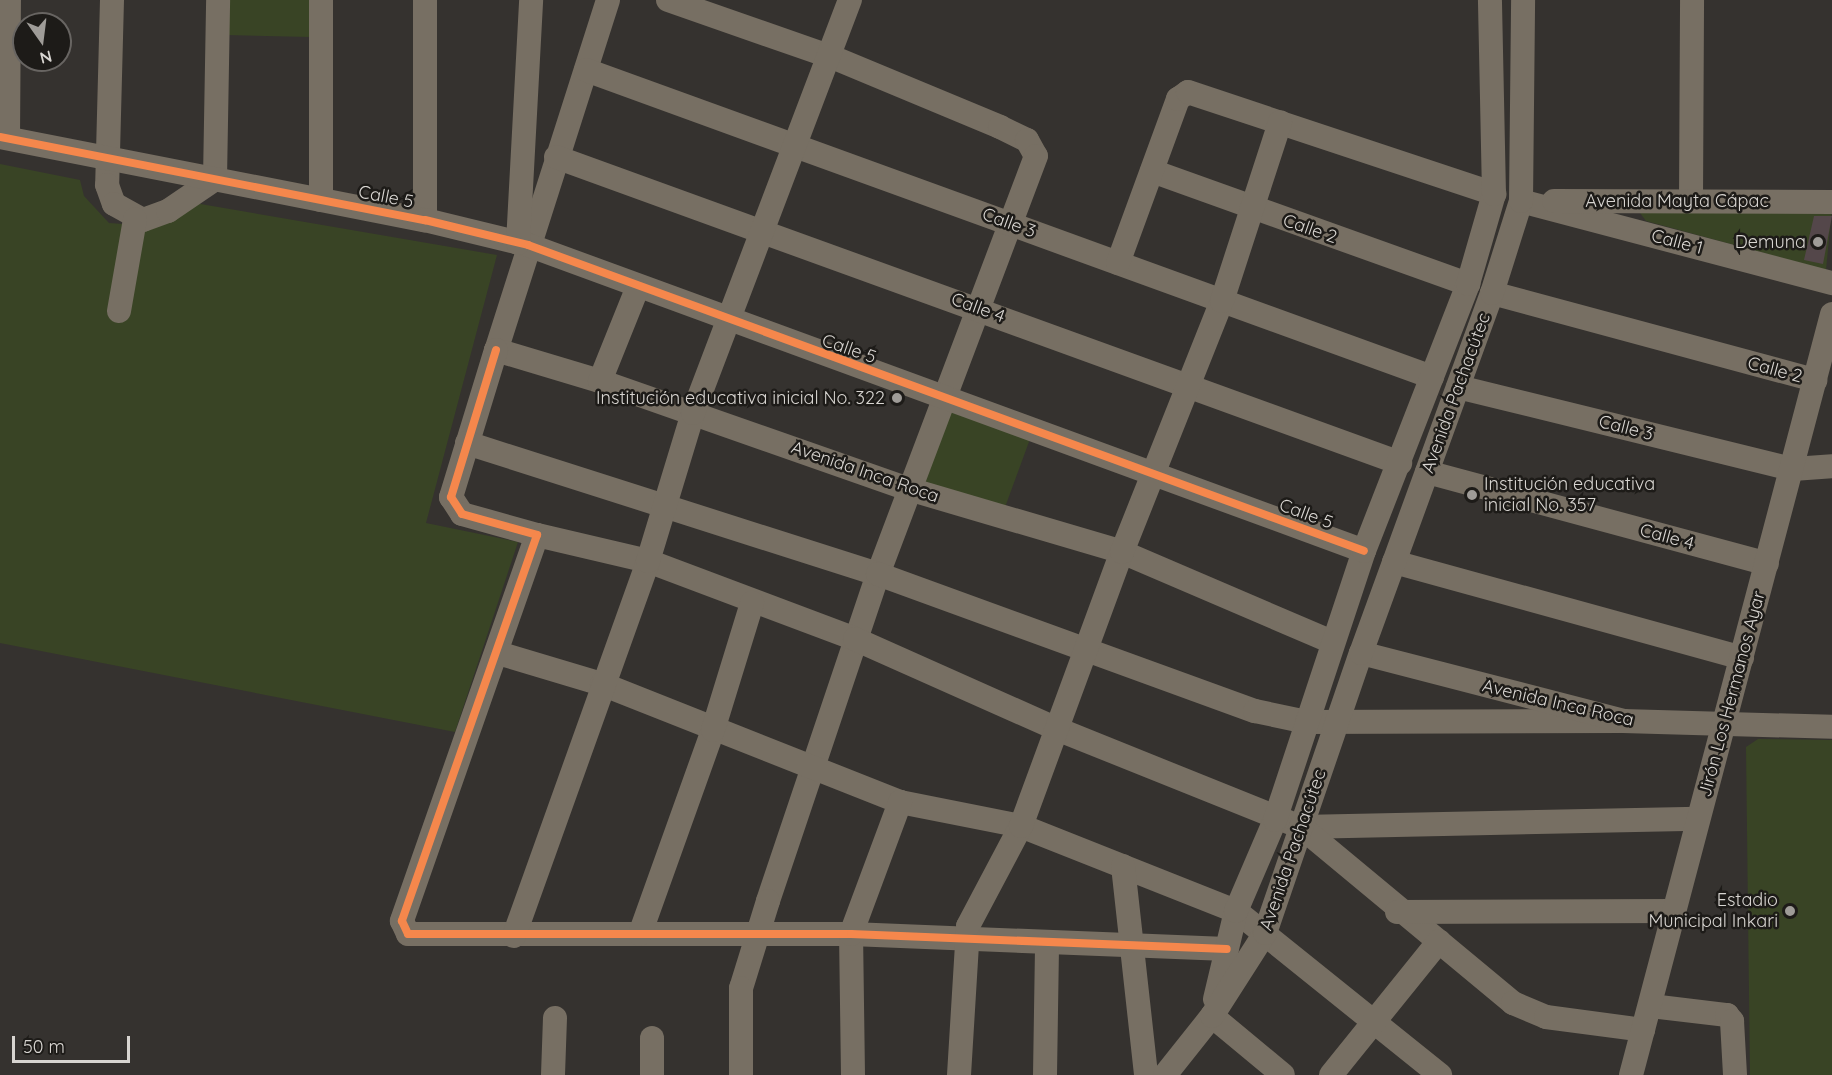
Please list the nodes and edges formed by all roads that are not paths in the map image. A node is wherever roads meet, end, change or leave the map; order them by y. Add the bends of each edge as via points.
1 (9, 0) edge
2 (112, 0) edge
3 (218, 0) edge
4 (321, 0) edge
5 (425, 0) edge
6 (531, 0) edge
7 (608, 0) edge
8 (668, 0) edge
9 (850, 0) edge
10 (1490, 0) edge
11 (1523, 0) edge
12 (1692, 0) edge
13 (832, 57) junction
14 (585, 70) junction
15 (1280, 122) junction
16 (4, 138) edge
17 (795, 145) junction
18 (556, 157) junction
19 (108, 158) junction
20 (1152, 171) junction
21 (215, 179) junction
22 (1494, 194) junction
23 (321, 200) junction
24 (1691, 200) junction
25 (1521, 201) junction
26 (1832, 202) edge
27 (1254, 210) junction
28 (135, 219) junction
29 (425, 220) junction
30 (1010, 223) junction
31 (763, 231) junction
32 (523, 244) junction
33 (1118, 263) junction
34 (1468, 284) junction
35 (1832, 284) edge
36 (637, 289) junction
37 (1492, 293) junction
38 (1222, 301) junction
39 (976, 308) junction
40 (119, 311) dead end
41 (1832, 314) edge
42 (728, 322) junction
43 (496, 350) junction
44 (1432, 377) junction
45 (1815, 380) junction
46 (600, 381) junction
47 (1186, 384) junction
48 (1458, 387) junction
49 (945, 398) junction
50 (693, 412) junction
51 (467, 443) junction
52 (1400, 463) junction
53 (1832, 466) edge
54 (1794, 469) junction
55 (1427, 472) junction
56 (1152, 474) junction
57 (912, 490) junction
58 (666, 503) junction
59 (537, 535) junction
60 (1364, 551) junction
61 (1122, 552) junction
62 (648, 561) junction
63 (1394, 562) junction
64 (1767, 564) junction
65 (878, 574) junction
66 (752, 603) junction
67 (855, 639) junction
68 (1332, 642) junction
69 (1086, 649) junction
70 (498, 653) junction
71 (1360, 653) junction
72 (1742, 658) junction
73 (602, 684) junction
74 (1623, 721) junction
75 (1307, 722) junction
76 (1339, 723) junction
77 (1723, 726) junction
78 (1832, 728) edge
79 (1057, 729) junction
80 (713, 730) junction
81 (813, 766) junction
82 (900, 802) junction
83 (1698, 819) junction
84 (1275, 820) junction
85 (1021, 826) junction
86 (1301, 827) junction
87 (1123, 866) junction
88 (1236, 911) junction
89 (1397, 912) junction
90 (1674, 912) junction
91 (1265, 933) junction
92 (640, 934) junction
93 (851, 934) junction
94 (758, 935) junction
95 (514, 936) junction
96 (965, 938) junction
97 (1439, 941) junction
98 (1047, 944) junction
99 (1132, 945) junction
100 (1227, 949) junction
101 (1651, 1006) junction
102 (1212, 1016) junction
103 (555, 1018) dead end
104 (1377, 1022) junction
105 (1642, 1030) junction
106 (652, 1038) dead end
107 (553, 1075) edge
108 (652, 1075) edge
109 (741, 1075) edge
110 (853, 1075) edge
111 (958, 1075) edge
112 (1046, 1075) edge
113 (1146, 1075) edge
114 (1165, 1075) edge
115 (1283, 1075) edge
116 (1331, 1075) edge
117 (1440, 1075) edge
118 (1631, 1075) edge
119 (1735, 1075) edge

1 - 16 street
2 - 19 street
3 - 21 street
4 - 23 street
5 - 29 street
6 - 32 street
7 - 14 street
8 - 13 street
9 - 13 street
10 - 22 street, Avenida Pachacútec
11 - 25 street, Avenida Pachacútec
12 - 24 street
13 - 17 street
13 - 30 street via 1027,140 1035,147 1034,168
14 - 17 street, Calle 3
14 - 18 street
15 - 20 street via 1188,92 1178,99
15 - 22 street
15 - 27 street
16 - 19 street, Calle 5
17 - 30 street, Calle 3
17 - 31 street
18 - 31 street, Calle 4
18 - 32 street
19 - 21 street, Calle 5
19 - 28 street via 108,196
20 - 27 street, Calle 2
20 - 33 street
21 - 23 street, Calle 5
21 - 28 street via 157,218
22 - 34 street, Avenida Pachacútec
23 - 29 street, Calle 5
24 - 25 street, Avenida Mayta Cápac
24 - 26 street, Avenida Mayta Cápac
25 - 35 street, Calle 1
25 - 37 street, Avenida Pachacútec
27 - 34 street, Calle 2
27 - 38 street
28 - 40 street
29 - 32 street, Calle 5
30 - 33 street, Calle 3
30 - 39 street
31 - 39 street, Calle 4
31 - 42 street
32 - 36 street, Calle 5
32 - 43 street
33 - 38 street, Calle 3
34 - 44 street, Avenida Pachacútec
36 - 42 street, Calle 5
36 - 46 street
37 - 45 street, Calle 2
37 - 48 street, Avenida Pachacútec
38 - 44 street, Calle 3
38 - 47 street
39 - 47 street, Calle 4
39 - 49 street
41 - 45 street, Jirón Los Hermanos Ayar
42 - 49 street, Calle 5
42 - 50 street
43 - 46 street, Avenida Inca Roca
43 - 51 street
44 - 52 street, Avenida Pachacútec
45 - 54 street, Jirón Los Hermanos Ayar
46 - 50 street, Avenida Inca Roca
47 - 52 street, Calle 4
47 - 56 street
48 - 54 street, Calle 3
48 - 55 street, Avenida Pachacútec
49 - 56 street, Calle 5
49 - 57 street
50 - 57 street, Avenida Inca Roca
50 - 58 street
51 - 58 street
51 - 59 street via 451,497 454,505 462,514
52 - 60 street, Avenida Pachacútec
53 - 54 street, Calle 3
54 - 64 street, Jirón Los Hermanos Ayar
55 - 63 street, Avenida Pachacútec
55 - 64 street, Calle 4
56 - 60 street, Calle 5
56 - 61 street
57 - 61 street, Avenida Inca Roca
57 - 65 street
58 - 62 street
58 - 65 street
59 - 62 street
59 - 70 street
60 - 68 street, Avenida Pachacútec
61 - 68 street, Avenida Inca Roca
61 - 69 street
62 - 66 street
62 - 73 street
63 - 71 street, Avenida Pachacútec
63 - 72 street
64 - 72 street, Jirón Los Hermanos Ayar
65 - 67 street
65 - 69 street
66 - 67 street
66 - 80 street
67 - 79 street
67 - 81 street
68 - 75 street, Avenida Pachacútec
69 - 75 street via 1205,695
69 - 79 street
70 - 73 street
70 - 95 street via 402,921 408,934 419,936
71 - 74 street, Avenida Inca Roca
71 - 76 street, Avenida Pachacútec
72 - 77 street, Jirón Los Hermanos Ayar
73 - 80 street
73 - 95 street
74 - 76 street
74 - 77 street, Avenida Inca Roca
75 - 76 street
75 - 84 street, Avenida Pachacútec
76 - 86 street, Avenida Pachacútec
77 - 78 street, Avenida Inca Roca
77 - 83 street, Jirón Los Hermanos Ayar
79 - 84 street
79 - 85 street
80 - 81 street
80 - 92 street
81 - 82 street
81 - 94 street
82 - 85 street
82 - 93 street
83 - 86 street
83 - 90 street, Jirón Los Hermanos Ayar
84 - 86 street
84 - 88 street, Avenida Pachacútec
85 - 87 street
85 - 96 street
86 - 89 street
86 - 91 street, Avenida Pachacútec
87 - 88 street
87 - 99 street
88 - 91 street
88 - 100 street, Avenida Pachacútec
89 - 90 street
89 - 97 street
90 - 101 street, Jirón Los Hermanos Ayar
91 - 102 street, Avenida Pachacútec
91 - 104 street
92 - 94 street
92 - 95 street
93 - 94 street
93 - 96 street
93 - 110 street
94 - 109 street via 741,988
96 - 98 street
96 - 111 street
97 - 104 street
97 - 105 street via 1514,1003 1546,1017
98 - 99 street
98 - 112 street
99 - 100 street
99 - 113 street
100 - 102 street, Avenida Pachacútec
101 - 105 street, Jirón Los Hermanos Ayar
101 - 119 street via 1727,1015 1732,1022
102 - 114 street
102 - 115 street
103 - 107 street
104 - 116 street
104 - 117 street
105 - 118 street, Jirón Los Hermanos Ayar
106 - 108 street

